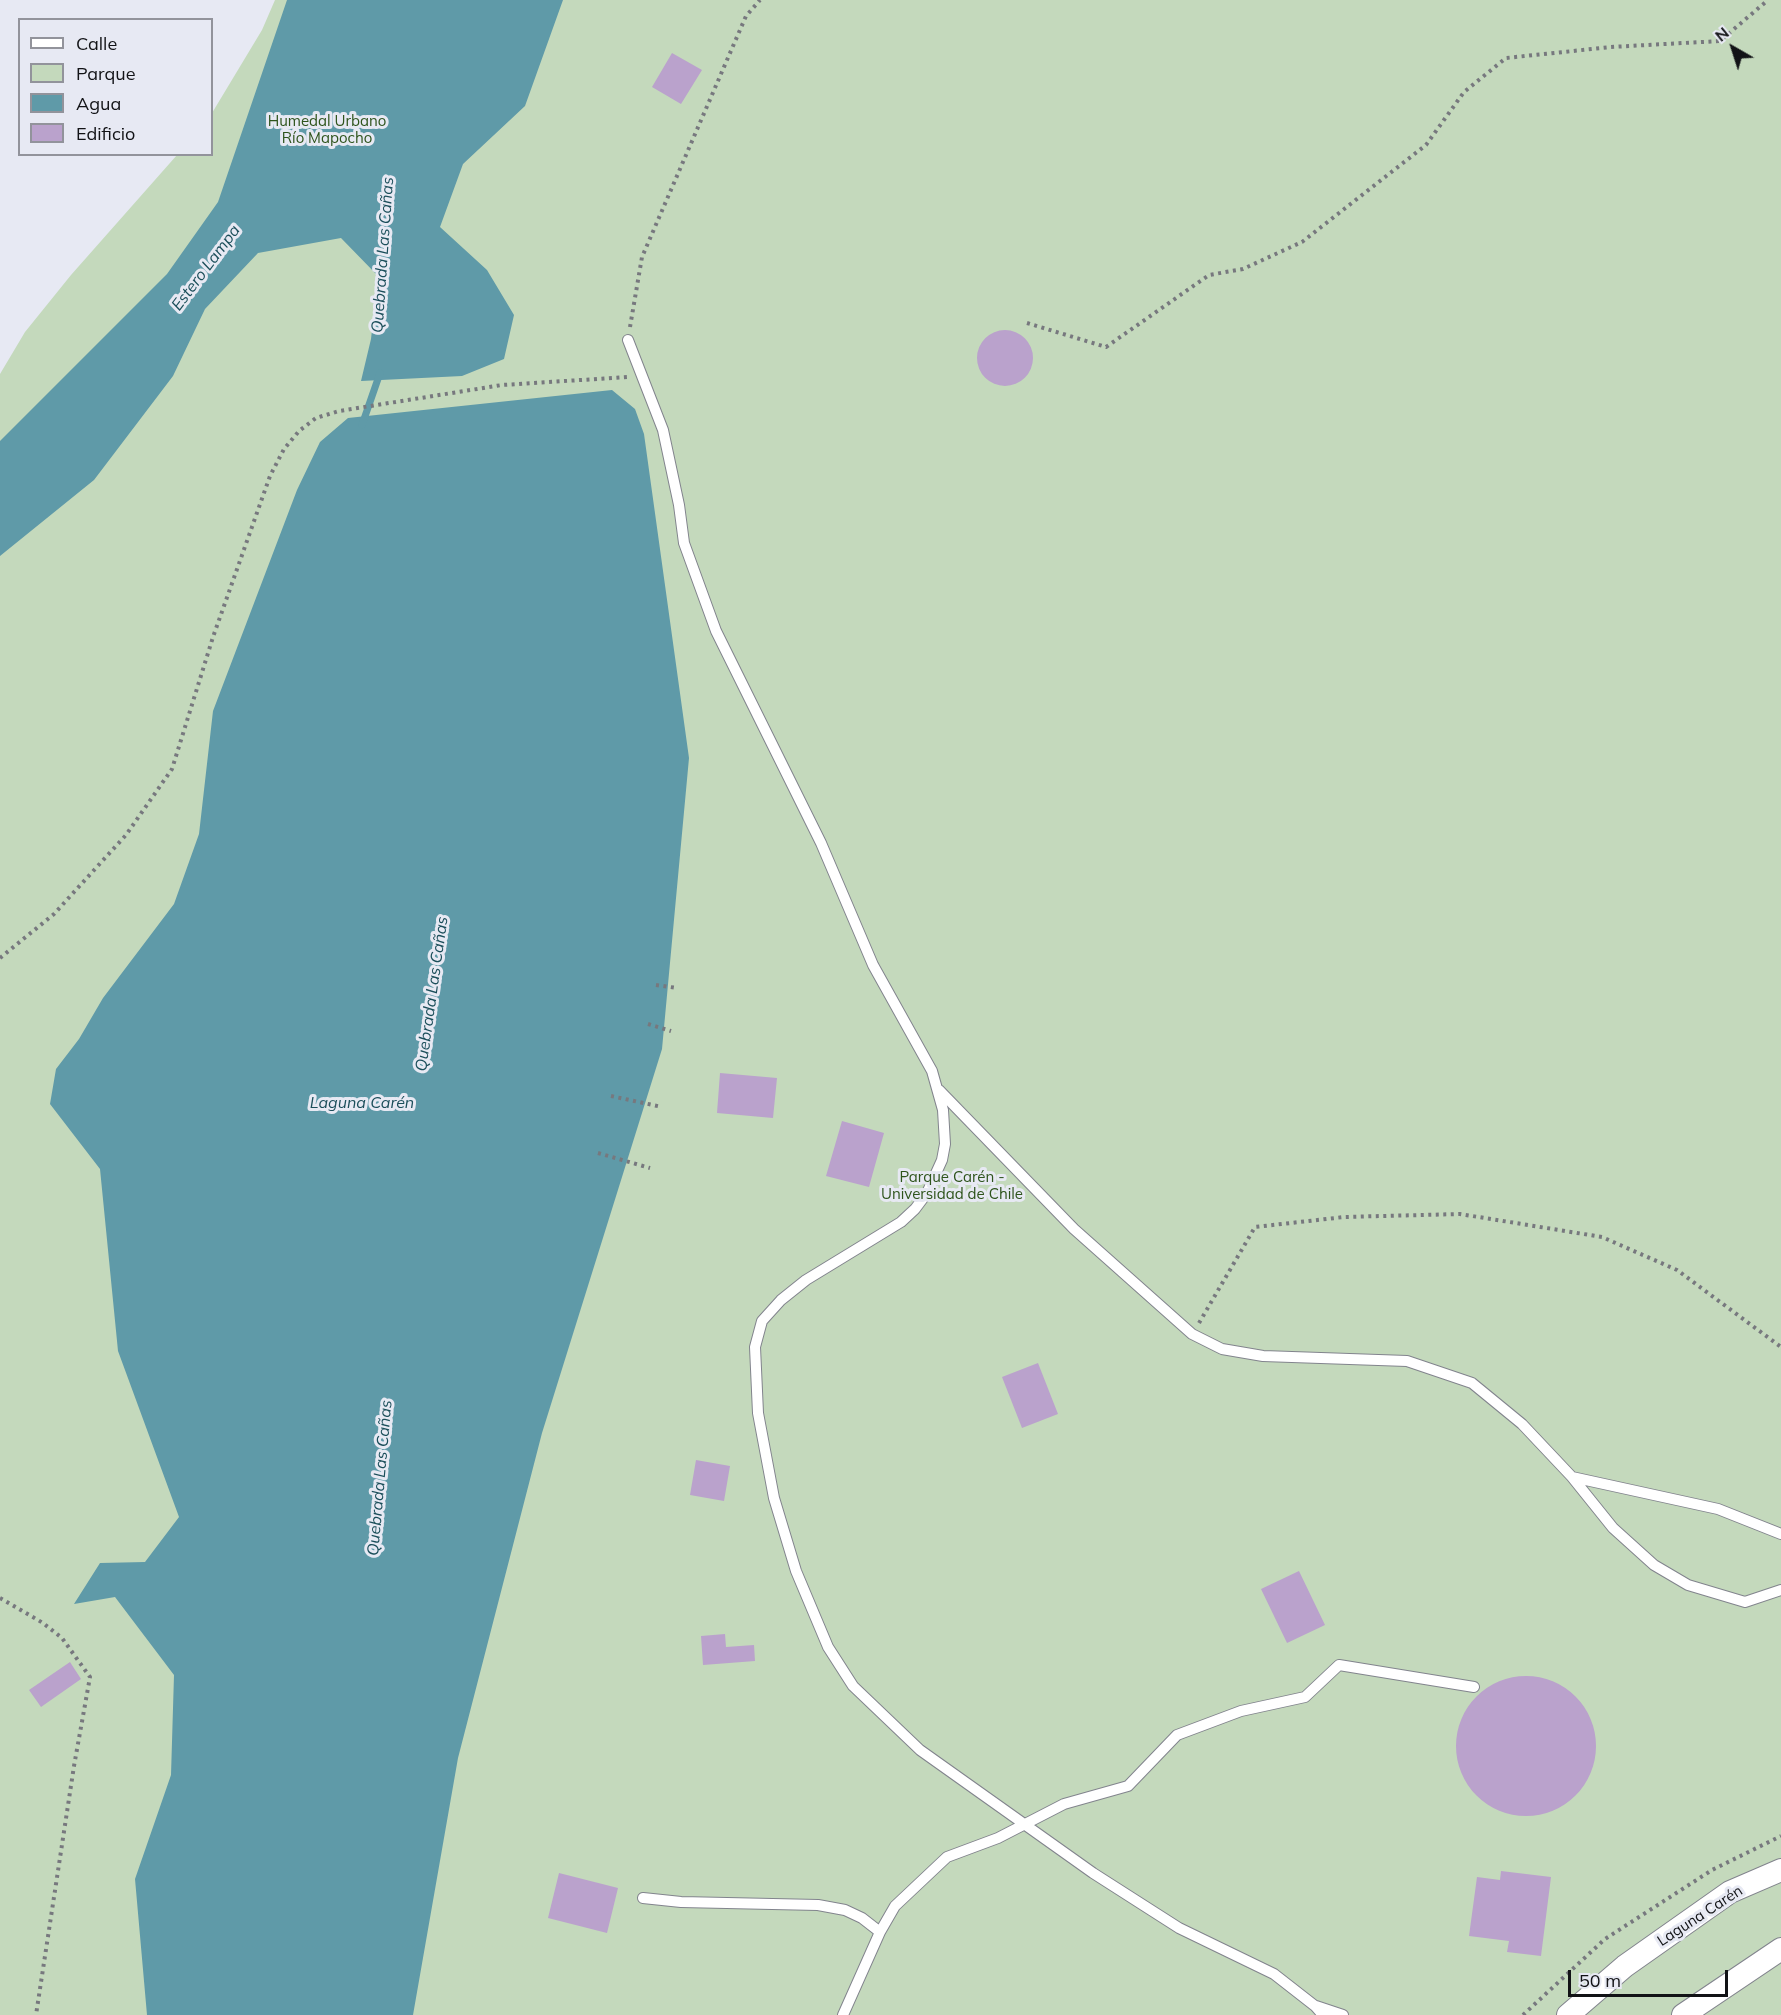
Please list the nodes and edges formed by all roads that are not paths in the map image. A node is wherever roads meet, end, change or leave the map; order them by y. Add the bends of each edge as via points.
1 (628, 340) road end
2 (939, 1090) junction
3 (1572, 1477) junction
4 (1781, 1534) edge
5 (1781, 1590) edge
6 (1474, 1687) dead end
7 (1024, 1824) junction
8 (1781, 1870) edge
9 (643, 1898) dead end
10 (880, 1932) junction
11 (1781, 1949) edge
12 (1315, 2006) junction
13 (843, 2015) edge
14 (1323, 2015) edge
15 (1343, 2015) edge
16 (1568, 2015) edge
17 (1683, 2015) edge

1 - 2 lane via 644,376 672,467 684,543 716,631 817,834 873,965
2 - 3 lane via 1074,1228 1192,1334 1222,1349 1263,1356 1407,1361 1472,1383 1522,1424
2 - 7 lane via 945,1144 927,1193 901,1222 806,1280 762,1321 755,1347 758,1413 774,1498 796,1571 828,1647 853,1686 920,1750
3 - 4 lane via 1718,1509
3 - 5 lane via 1613,1528 1654,1565 1688,1585 1745,1602
6 - 7 lane via 1339,1665 1305,1697 1241,1712 1177,1735 1128,1786 1064,1804
7 - 10 lane via 947,1857 895,1906
7 - 12 lane via 1179,1928 1274,1974
8 - 16 street, Laguna Carén via 1730,1892 1625,1966
9 - 10 lane via 818,1905 862,1917
10 - 13 lane
11 - 17 street
12 - 14 lane
12 - 15 lane

